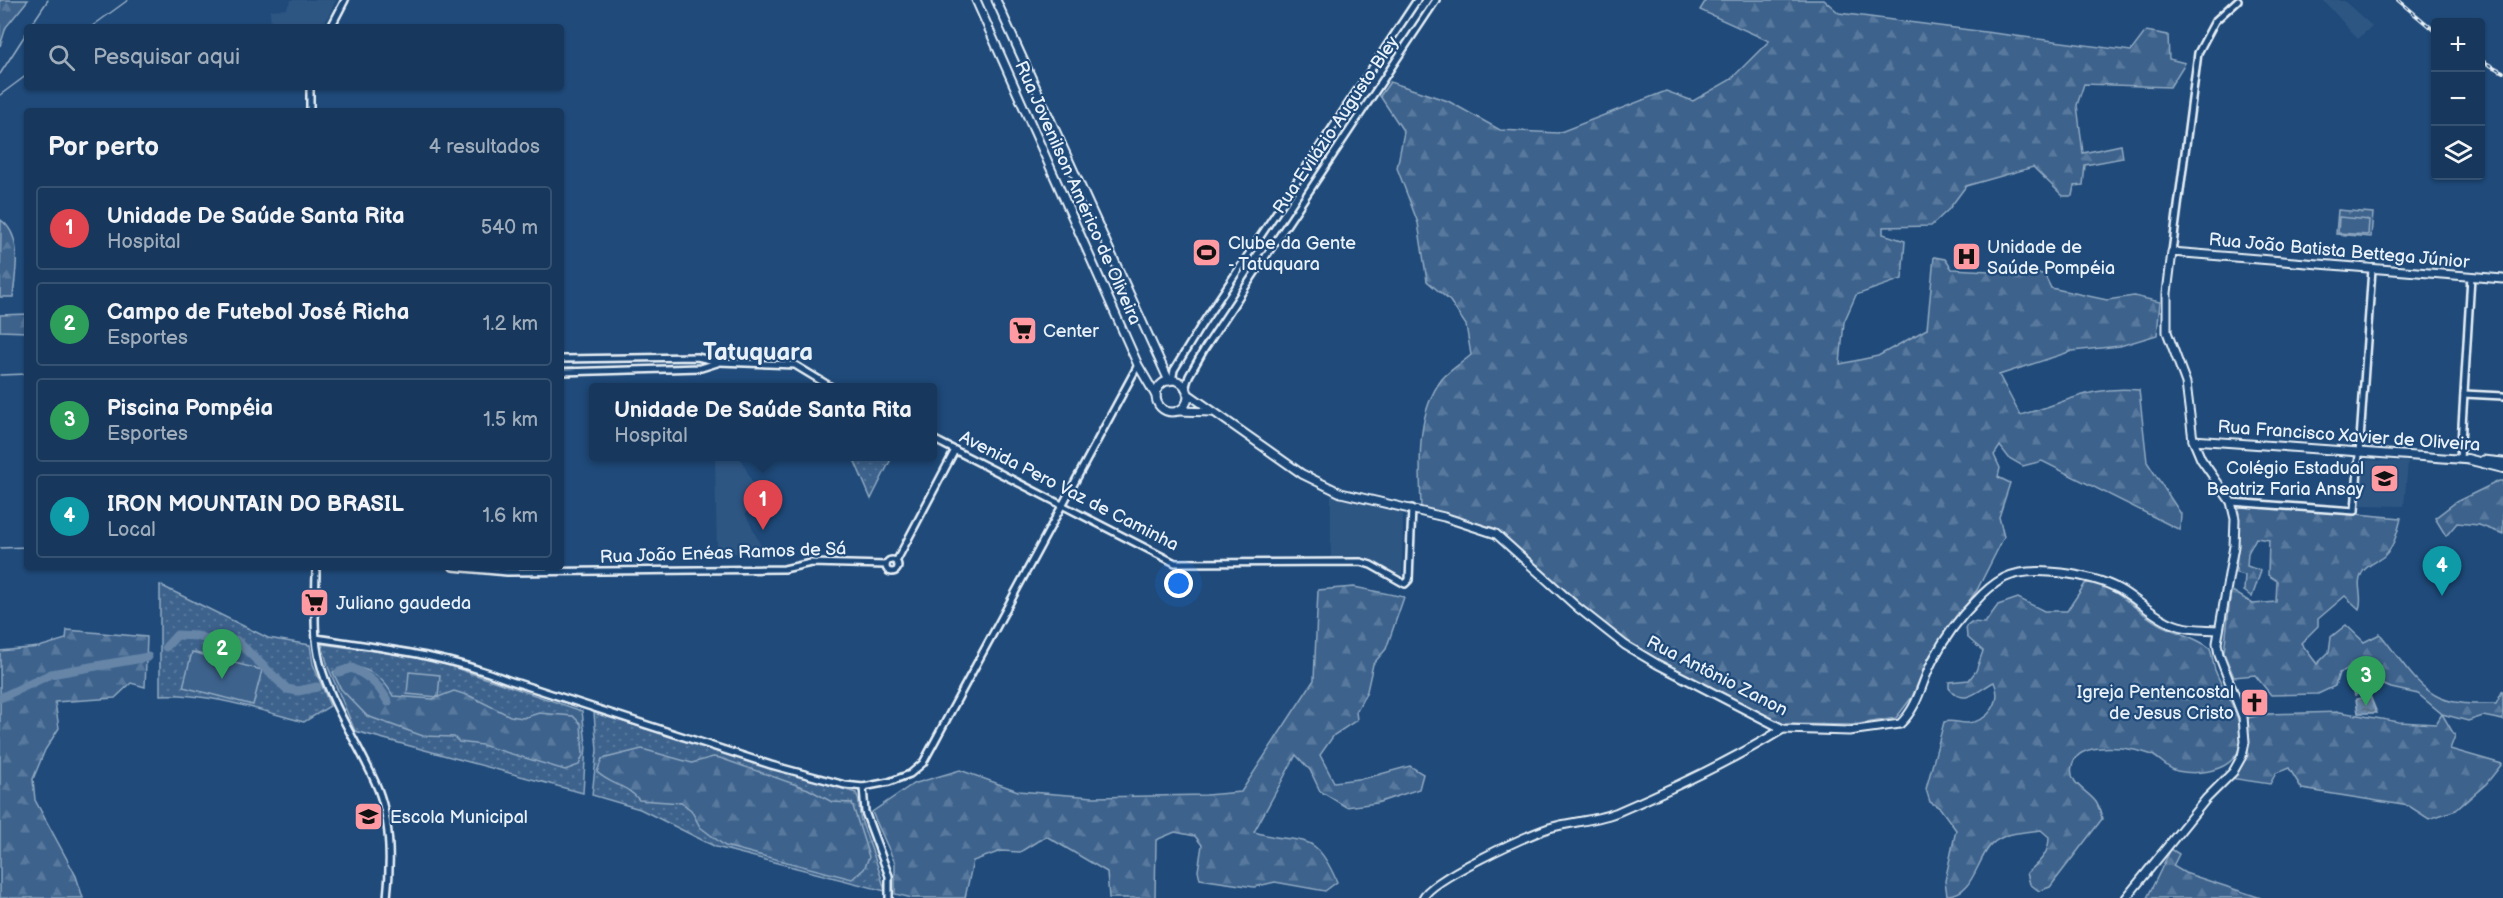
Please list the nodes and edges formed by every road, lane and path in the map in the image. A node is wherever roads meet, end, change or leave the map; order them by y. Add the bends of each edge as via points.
1 (345, 0) edge
2 (976, 0) edge
3 (996, 0) edge
4 (1418, 0) edge
5 (1436, 0) edge
6 (2238, 0) edge
7 (333, 24) edge
8 (310, 90) edge
9 (310, 108) edge
10 (2172, 252) junction
11 (2372, 269) junction
12 (2471, 276) junction
13 (2503, 279) edge
14 (564, 359) edge
15 (719, 362) junction
16 (1138, 365) junction
17 (1164, 369) junction
18 (1174, 370) junction
19 (564, 372) edge
20 (1171, 381) junction
21 (826, 383) edge
22 (1186, 391) junction
23 (2464, 394) junction
24 (1156, 396) junction
25 (2503, 396) edge
26 (1178, 411) junction
27 (1217, 414) junction
28 (2193, 440) junction
29 (937, 441) edge
30 (955, 450) junction
31 (2357, 451) junction
32 (2463, 459) junction
33 (2503, 462) edge
34 (2503, 468) edge
35 (2231, 502) junction
36 (1062, 504) junction
37 (1412, 508) junction
38 (316, 570) edge
39 (491, 570) edge
40 (2218, 630) junction
41 (316, 638) junction
42 (1783, 729) junction
43 (863, 787) junction
44 (387, 898) edge
45 (889, 898) edge
46 (1423, 898) edge
47 (2126, 898) edge

1 - 7 street
2 - 16 main road, Rua Jovenilson Américo de Oliveira
3 - 17 main road, Rua Jovenilson Américo de Oliveira
4 - 18 street, Rua Evilázio Augusto Bley
5 - 22 street, Rua Evilázio Augusto Bley via 1205,348 1189,376
6 - 10 street via 2216,21 2198,53
8 - 9 street
10 - 11 main road, Rua João Batista Bettega Júnior
10 - 28 main road via 2167,332 2186,383
11 - 12 main road, Rua João Batista Bettega Júnior
11 - 31 street
12 - 13 main road, Rua João Batista Bettega Júnior
12 - 23 street
14 - 15 street via 698,357
15 - 19 street via 701,368
15 - 21 street via 795,365
16 - 24 main road, Rua Jovenilson Américo de Oliveira
16 - 36 street
17 - 18 main road
17 - 20 main road, Rua Jovenilson Américo de Oliveira
18 - 20 street, Rua Evilázio Augusto Bley
20 - 22 main road via 1180,383
20 - 24 main road via 1159,388
22 - 26 main road via 1186,403
22 - 27 main road, Rua Antônio Zanon
23 - 25 street
23 - 32 street
24 - 26 main road via 1162,409
26 - 27 main road, Rua Antônio Zanon
27 - 37 main road, Rua Antônio Zanon via 1313,479 1365,500
28 - 31 main road, Rua Francisco Xavier de Oliveira
28 - 35 main road via 2201,459
29 - 30 street, Avenida Pero Vaz de Caminha
30 - 36 street, Avenida Pero Vaz de Caminha
30 - 39 street, Rua João Enéas Ramos de Sá via 896,562 889,560 886,565
31 - 32 main road, Rua Francisco Xavier de Oliveira
31 - 35 street via 2355,511
32 - 33 main road, Rua Francisco Xavier de Oliveira
32 - 34 highway
35 - 40 main road via 2234,546
36 - 37 street, Avenida Pero Vaz de Caminha via 1174,563 1361,562 1405,584 1409,580
36 - 43 street via 923,763 910,774
37 - 42 main road, Rua Antônio Zanon via 1496,534 1625,645
38 - 41 street
40 - 42 main road, Rua Antônio Zanon via 2170,623 2127,593 2091,578 2018,573 1988,588 1962,616 1933,660 1916,704 1900,724 1849,731
40 - 47 main road via 2218,655 2245,725 2242,756 2233,772 2206,799
41 - 43 street via 430,655 469,665 771,765
41 - 44 street via 321,665 383,808 390,867
42 - 46 main road via 1739,756 1618,813 1550,828 1526,838 1442,878
43 - 45 street via 865,812 889,876

